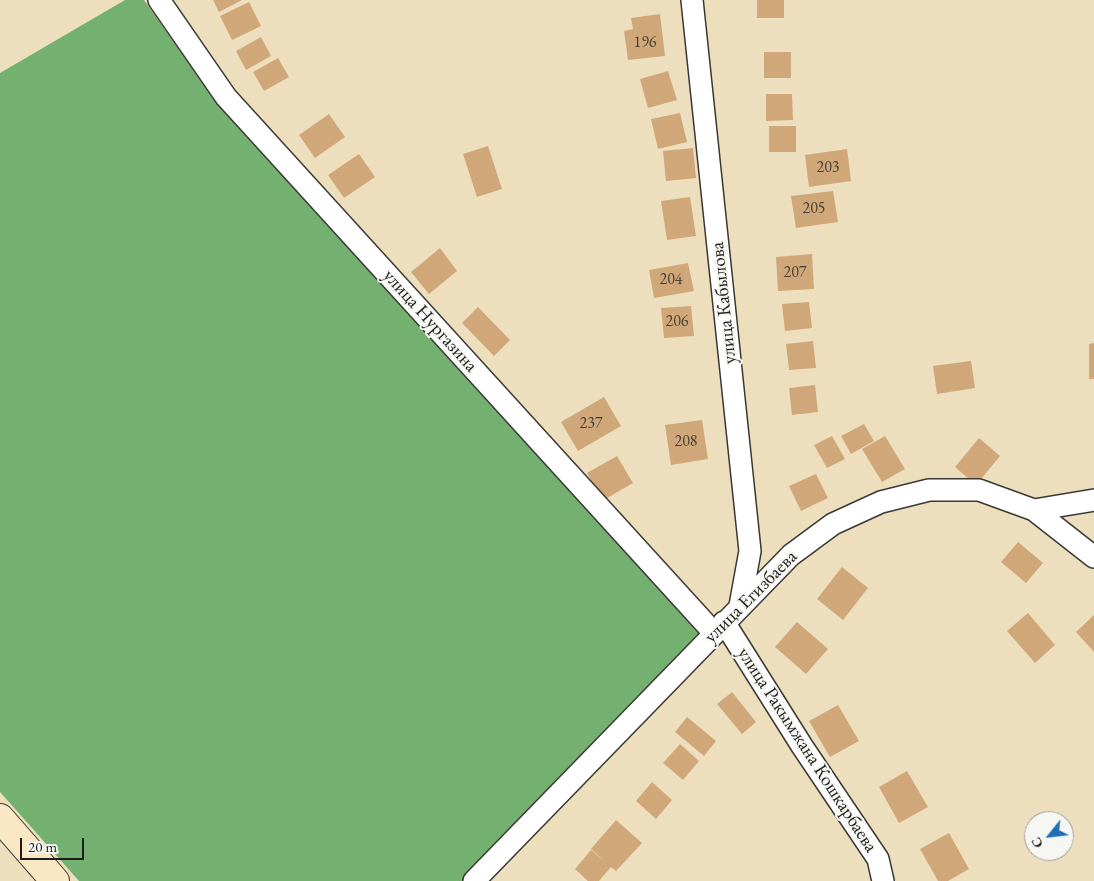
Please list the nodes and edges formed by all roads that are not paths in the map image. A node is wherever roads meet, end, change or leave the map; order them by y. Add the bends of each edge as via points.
1 (159, 0) edge
2 (692, 0) edge
3 (1094, 500) edge
4 (1034, 510) junction
5 (1094, 557) edge
6 (740, 606) junction
7 (719, 628) junction
8 (0, 818) edge
9 (55, 881) edge
10 (474, 881) edge
11 (883, 881) edge

1 - 7 street, улица Нургазина via 226,97
2 - 6 street, улица Кабылова via 750,551
3 - 4 street
4 - 5 street, улица Егизбаева
4 - 6 street, улица Егизбаева via 979,490 929,490 881,502 832,524 791,555
6 - 7 street, улица Егизбаева
7 - 10 street, улица Егизбаева
7 - 11 street, улица Ракымжана Кошкарбаева via 878,859
8 - 9 main road

